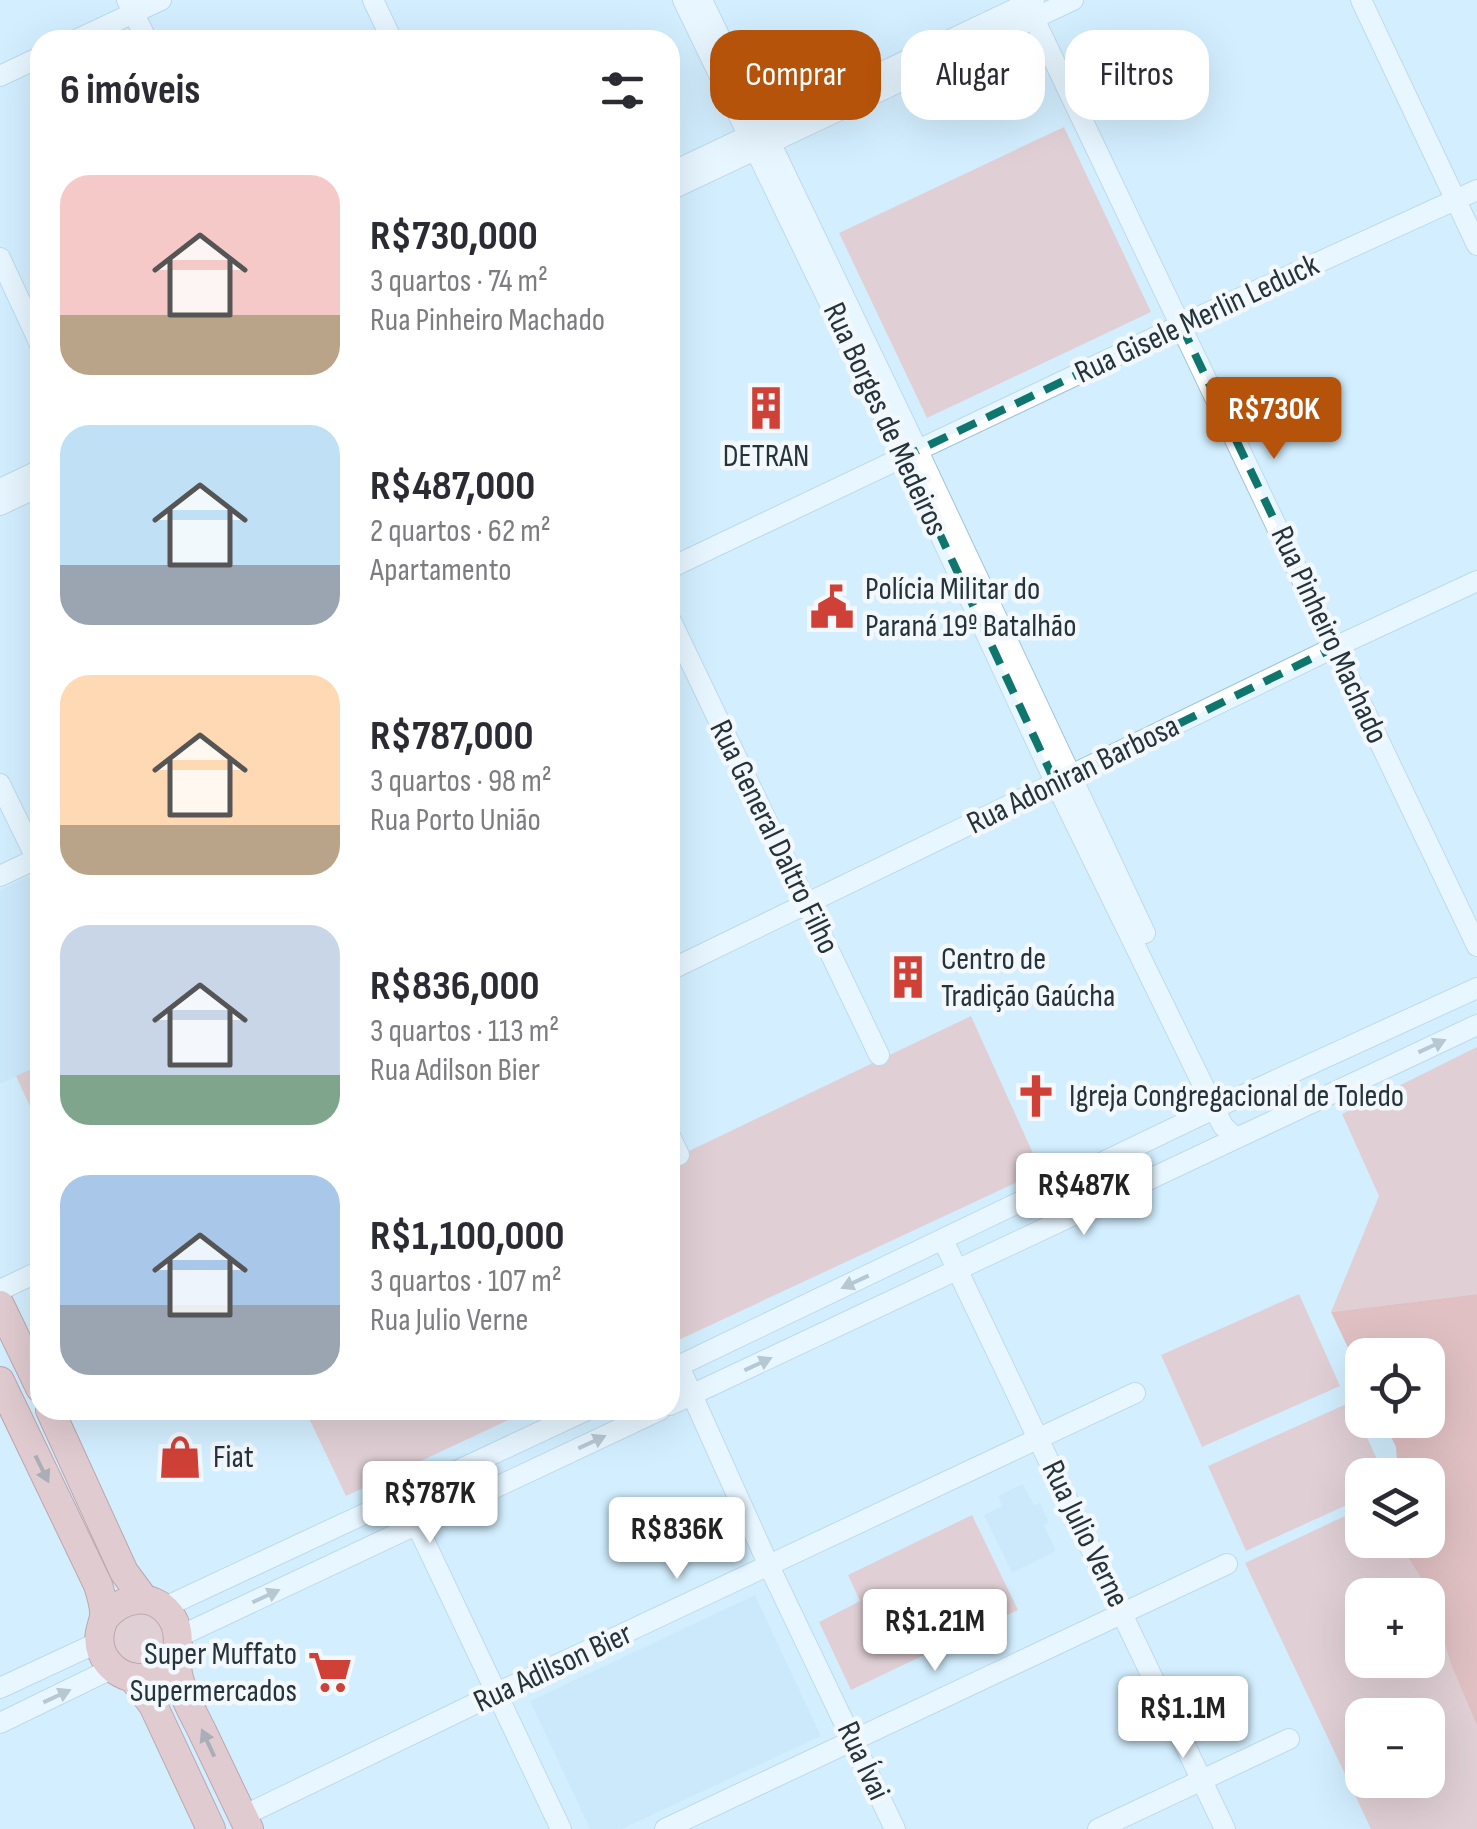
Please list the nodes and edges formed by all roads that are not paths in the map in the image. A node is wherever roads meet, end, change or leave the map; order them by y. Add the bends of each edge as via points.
1 (161, 0) edge
2 (373, 0) edge
3 (684, 0) edge
4 (702, 0) edge
5 (1072, 0) edge
6 (1362, 0) edge
7 (1030, 5) edge
8 (130, 6) edge
9 (92, 30) edge
10 (141, 30) edge
11 (387, 30) edge
12 (30, 62) edge
13 (0, 76) edge
14 (760, 139) junction
15 (680, 169) edge
16 (680, 184) edge
17 (1477, 190) edge
18 (1456, 200) junction
19 (1477, 245) edge
20 (0, 258) edge
21 (30, 322) edge
22 (1181, 324) junction
23 (911, 454) junction
24 (30, 475) edge
25 (0, 489) edge
26 (30, 491) edge
27 (0, 505) edge
28 (680, 563) edge
29 (1477, 581) edge
30 (680, 640) edge
31 (1335, 647) junction
32 (1063, 780) junction
33 (0, 784) edge
34 (30, 842) edge
35 (30, 861) edge
36 (0, 876) edge
37 (806, 904) junction
38 (1477, 946) edge
39 (680, 965) edge
40 (1477, 988) edge
41 (1477, 1025) edge
42 (879, 1055) dead end
43 (1220, 1106) junction
44 (1236, 1138) junction
45 (943, 1240) junction
46 (958, 1270) junction
47 (30, 1275) edge
48 (0, 1290) edge
49 (0, 1305) edge
50 (680, 1365) edge
51 (30, 1367) edge
52 (680, 1377) edge
53 (0, 1381) edge
54 (1134, 1393) dead end
55 (692, 1395) junction
56 (680, 1400) edge
57 (55, 1420) edge
58 (566, 1420) edge
59 (639, 1420) edge
60 (1038, 1439) junction
61 (404, 1496) junction
62 (417, 1525) junction
63 (1227, 1564) dead end
64 (769, 1566) junction
65 (154, 1603) junction
66 (1123, 1613) junction
67 (102, 1630) junction
68 (176, 1646) junction
69 (122, 1673) junction
70 (0, 1688) edge
71 (497, 1694) junction
72 (0, 1723) edge
73 (1289, 1739) dead end
74 (853, 1740) junction
75 (1202, 1780) junction
76 (246, 1823) edge
77 (211, 1829) edge
78 (561, 1829) edge
79 (665, 1829) edge
80 (895, 1829) edge
81 (1098, 1829) edge
82 (1225, 1829) edge

1 - 8 street
2 - 11 street
3 - 14 street, Rua Borges de Medeiros
4 - 14 street, Rua Borges de Medeiros
5 - 7 street
6 - 18 street
7 - 14 street
7 - 22 street, Rua Pinheiro Machado
8 - 9 street
8 - 10 street
12 - 13 street
14 - 15 street
14 - 16 street
14 - 23 street, Rua Borges de Medeiros
17 - 18 street, Rua Gisele Merlin Leduck
18 - 19 street
18 - 22 street, Rua Gisele Merlin Leduck
20 - 21 street
22 - 23 street, Rua Gisele Merlin Leduck
22 - 31 street, Rua Pinheiro Machado
23 - 28 street, Rua Gisele Merlin Leduck
23 - 32 street, Rua Borges de Medeiros
24 - 25 street
26 - 27 street
29 - 31 street, Rua Adoniran Barbosa
30 - 37 street, Rua General Daltro Filho
31 - 32 street, Rua Adoniran Barbosa
31 - 38 street, Rua Pinheiro Machado
32 - 37 street, Rua Adoniran Barbosa
32 - 43 street, Rua Borges de Medeiros
33 - 34 street
35 - 36 street
37 - 39 street, Rua Adoniran Barbosa
37 - 42 street, Rua General Daltro Filho
40 - 43 street
44 -> 41 street
43 - 44 street, Rua Borges de Medeiros via 1237,1127
43 - 45 street
44 - 46 street
45 - 46 street, Rua Julio Verne
45 -> 50 street
55 -> 46 street
46 - 60 street, Rua Julio Verne
47 - 48 street
49 - 51 main road
52 - 55 street, Rua Ívai
53 -> 67 main road via 98,1585
54 - 60 street, Rua Adilson Bier
55 - 56 street
55 - 64 street, Rua Ívai
57 - 65 main road via 124,1572
58 - 61 street
62 -> 59 street
60 - 64 street, Rua Adilson Bier
60 - 66 street, Rua Julio Verne
61 - 62 street
61 - 65 street
68 -> 62 street
62 - 71 street
63 - 66 street
64 - 71 street, Rua Adilson Bier
64 - 74 street, Rua Ívai
65 - 67 main road via 118,1605
65 - 68 main road via 176,1625
66 - 74 street
66 - 75 street, Rua Julio Verne
67 - 69 main road via 106,1660
67 - 70 street
68 - 69 main road via 160,1672
76 -> 68 main road via 180,1686
72 -> 69 street
69 - 77 main road via 153,1705
71 - 76 street, Rua Adilson Bier
71 - 78 street
73 - 75 street
74 - 79 street
74 - 80 street, Rua Ívai
75 - 81 street
75 - 82 street, Rua Julio Verne

